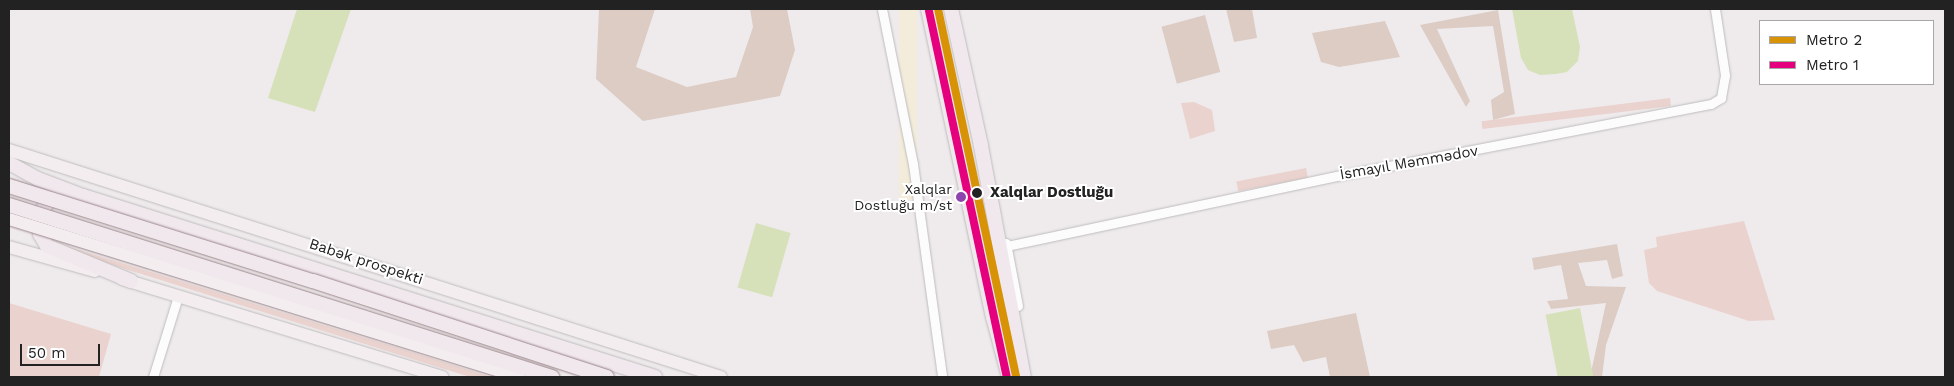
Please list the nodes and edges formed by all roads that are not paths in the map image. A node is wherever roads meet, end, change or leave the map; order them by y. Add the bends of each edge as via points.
1 (882, 9) edge
2 (928, 9) edge
3 (951, 9) edge
4 (1715, 9) edge
5 (9, 150) edge
6 (9, 164) edge
7 (9, 186) edge
8 (83, 196) junction
9 (9, 205) edge
10 (992, 206) junction
11 (9, 219) edge
12 (1007, 246) junction
13 (9, 247) edge
14 (131, 281) junction
15 (178, 296) junction
16 (1008, 296) junction
17 (993, 317) junction
18 (1025, 348) junction
19 (153, 377) edge
20 (442, 377) edge
21 (519, 377) edge
22 (552, 377) edge
23 (607, 377) edge
24 (654, 377) edge
25 (721, 377) edge
26 (942, 377) edge
27 (1002, 377) edge
28 (1009, 377) edge
29 (1024, 377) edge
30 (1032, 377) edge

1 - 26 street via 913,164
2 - 17 main road
3 - 10 main road
4 - 12 street, İsmayıl Məmmədov via 1725,75 1721,98 1711,104 1337,176
5 - 25 main road, Babək prospekti
6 - 8 main road
7 - 23 main road, bridge via 313,280
8 - 14 main road via 61,194 47,203 38,224 43,242 53,251
8 - 24 main road
9 - 22 main road, bridge
10 - 12 street
10 - 16 main road
11 - 21 main road, bridge
12 - 18 street
13 - 14 main road
14 - 15 main road
15 - 19 street
15 - 20 main road
16 - 18 main road
16 - 29 main road
17 - 27 main road
17 - 28 main road
18 - 30 main road

